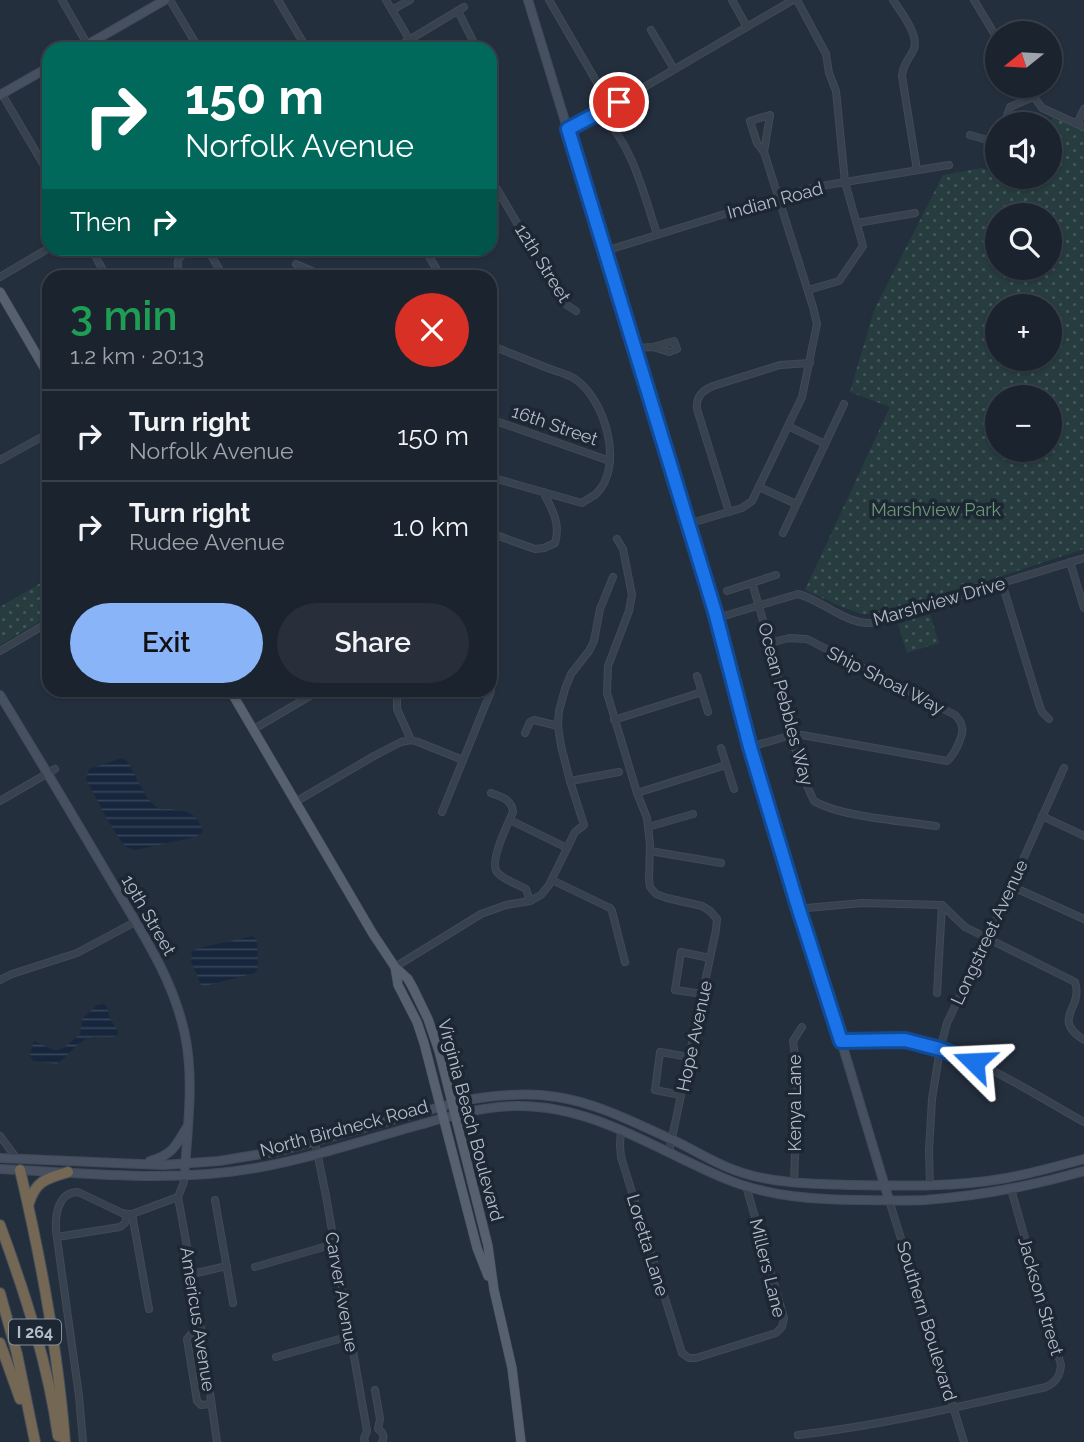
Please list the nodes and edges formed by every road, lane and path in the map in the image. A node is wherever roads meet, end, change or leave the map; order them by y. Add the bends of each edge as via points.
1 (62, 0) edge
2 (167, 0) edge
3 (278, 0) edge
4 (386, 0) edge
5 (410, 0) edge
6 (528, 0) edge
7 (549, 0) edge
8 (732, 0) edge
9 (795, 0) edge
10 (893, 0) edge
11 (974, 0) edge
12 (392, 10) junction
13 (987, 21) edge
14 (747, 27) junction
15 (651, 30) dead end
16 (410, 40) junction
17 (83, 42) edge
18 (95, 42) edge
19 (194, 42) edge
20 (303, 42) edge
21 (406, 42) edge
22 (474, 42) edge
23 (674, 69) junction
24 (42, 71) edge
25 (599, 86) dead end
26 (1, 93) edge
27 (1031, 98) edge
28 (1034, 98) edge
29 (1084, 109) edge
30 (1008, 112) edge
31 (600, 113) junction
32 (1080, 125) edge
33 (568, 129) junction
34 (970, 135) dead end
35 (985, 139) edge
36 (764, 152) junction
37 (42, 162) edge
38 (949, 164) dead end
39 (917, 170) junction
40 (845, 182) junction
41 (497, 189) edge
42 (780, 197) junction
43 (915, 213) dead end
44 (857, 223) junction
45 (657, 234) junction
46 (605, 251) junction
47 (42, 252) edge
48 (296, 264) dead end
49 (310, 270) edge
50 (0, 277) edge
51 (808, 290) junction
52 (0, 292) edge
53 (576, 311) dead end
54 (653, 347) dead end
55 (497, 348) edge
56 (634, 348) junction
57 (810, 363) junction
58 (42, 364) edge
59 (844, 404) dead end
60 (497, 421) edge
61 (788, 426) junction
62 (42, 437) edge
63 (825, 444) junction
64 (0, 460) edge
65 (610, 461) junction
66 (497, 479) edge
67 (759, 487) junction
68 (543, 492) junction
69 (796, 504) junction
70 (729, 512) junction
71 (688, 524) junction
72 (783, 533) dead end
73 (497, 535) edge
74 (617, 539) dead end
75 (1084, 558) edge
76 (1070, 562) junction
77 (776, 575) dead end
78 (613, 577) dead end
79 (752, 583) junction
80 (1002, 583) junction
81 (727, 591) dead end
82 (759, 605) junction
83 (1084, 608) edge
84 (717, 618) junction
85 (42, 626) edge
86 (770, 643) junction
87 (0, 651) edge
88 (696, 676) dead end
89 (702, 692) junction
90 (0, 695) edge
91 (234, 697) edge
92 (308, 697) edge
93 (397, 697) edge
94 (489, 697) edge
95 (708, 712) dead end
96 (1049, 719) dead end
97 (614, 720) junction
98 (558, 726) junction
99 (254, 729) junction
100 (525, 733) dead end
101 (792, 735) junction
102 (411, 740) junction
103 (750, 747) junction
104 (721, 748) dead end
105 (463, 760) junction
106 (726, 765) junction
107 (1064, 768) dead end
108 (51, 771) junction
109 (619, 772) dead end
110 (570, 781) junction
111 (734, 789) dead end
112 (491, 793) dead end
113 (637, 793) junction
114 (0, 801) edge
115 (297, 801) junction
116 (442, 812) dead end
117 (693, 814) dead end
118 (1042, 816) junction
119 (510, 820) junction
120 (936, 826) dead end
121 (648, 827) junction
122 (1084, 836) edge
123 (567, 848) junction
124 (650, 851) junction
125 (721, 863) dead end
126 (552, 880) junction
127 (1011, 886) junction
128 (530, 901) junction
129 (942, 905) junction
130 (799, 910) junction
131 (1084, 919) edge
132 (135, 922) junction
133 (988, 938) junction
134 (710, 958) junction
135 (625, 962) dead end
136 (395, 967) junction
137 (0, 980) edge
138 (937, 993) dead end
139 (703, 994) junction
140 (802, 1027) dead end
141 (1084, 1040) edge
142 (841, 1041) junction
143 (940, 1049) junction
144 (689, 1057) junction
145 (681, 1095) junction
146 (573, 1100) junction
147 (453, 1104) junction
148 (441, 1107) junction
149 (570, 1112) junction
150 (455, 1115) junction
151 (444, 1118) junction
152 (1084, 1122) edge
153 (188, 1124) junction
154 (621, 1130) junction
155 (1, 1138) edge
156 (671, 1139) junction
157 (314, 1142) junction
158 (0, 1148) edge
159 (669, 1152) junction
160 (317, 1154) junction
161 (0, 1158) edge
162 (1084, 1159) edge
163 (19, 1164) junction
164 (142, 1164) junction
165 (185, 1164) junction
166 (0, 1169) edge
167 (1084, 1171) edge
168 (68, 1172) junction
169 (184, 1176) junction
170 (794, 1182) junction
171 (930, 1185) junction
172 (746, 1186) junction
173 (885, 1186) junction
174 (1011, 1189) junction
175 (178, 1197) junction
176 (215, 1200) dead end
177 (889, 1200) junction
178 (29, 1206) junction
179 (130, 1214) junction
180 (0, 1225) edge
181 (57, 1237) junction
182 (334, 1244) junction
183 (227, 1266) junction
184 (255, 1267) dead end
185 (192, 1274) junction
186 (494, 1290) junction
187 (0, 1293) edge
188 (233, 1303) dead end
189 (149, 1309) dead end
190 (202, 1332) junction
191 (350, 1336) junction
192 (0, 1343) edge
193 (679, 1354) joint
194 (276, 1357) dead end
195 (375, 1390) dead end
196 (211, 1404) junction
197 (953, 1408) junction
198 (378, 1429) junction
199 (367, 1432) junction
200 (798, 1435) dead end
201 (34, 1442) edge
202 (59, 1442) edge
203 (65, 1442) edge
204 (83, 1442) edge
205 (217, 1442) edge
206 (365, 1442) edge
207 (382, 1442) edge
208 (522, 1442) edge
209 (964, 1442) edge

1 - 17 street
2 - 18 main road
2 - 19 street
3 - 20 street
4 - 12 street
5 - 12 street
6 - 33 main road
7 - 25 street
8 - 14 street
9 - 14 street
9 - 40 street via 826,54 836,91
10 - 39 street via 916,43 902,76
11 - 13 street
12 - 16 street
14 - 23 street
15 - 23 street
16 - 21 street
16 - 22 street via 461,9
23 - 31 street
24 - 26 main road
26 - 37 street
27 - 30 street
28 - 32 street via 1042,108
29 - 32 street
31 - 33 street
31 - 45 street via 613,126 633,163
33 - 46 main road
34 - 35 street
36 - 36 street via 768,127 770,115 750,121
36 - 42 street
38 - 39 street, Indian Road
39 - 40 street, Indian Road
40 - 42 street, Indian Road
40 - 44 street
41 - 53 street, 12th Street via 564,303
42 - 45 street, Indian Road
42 - 51 street
43 - 44 street
44 - 51 street via 863,246 839,281
45 - 46 street, Indian Road
46 - 56 main road
47 - 50 street
48 - 49 street
51 - 57 street via 817,324
52 - 58 main road
54 - 56 street
55 - 65 street via 582,385 602,413
56 - 71 main road
57 - 61 street via 802,397
57 - 70 street via 780,365 713,386 698,396 697,409
59 - 63 street
60 - 65 street, 16th Street
61 - 63 street
61 - 67 street
62 - 64 street
63 - 69 street
65 - 68 street via 602,485 582,503
66 - 68 street
67 - 69 street
67 - 70 street via 748,505
68 - 73 street via 555,514 555,543 535,549
69 - 72 street
70 - 71 street
71 - 84 main road
74 - 97 street via 632,595 606,679
75 - 76 street, Marshview Drive
76 - 80 street, Marshview Drive
76 - 83 street
77 - 79 street
78 - 98 street via 594,641 565,689
79 - 81 street
79 - 82 street, Ocean Pebbles Way
80 - 82 street, Marshview Drive via 871,622 859,622 802,594
80 - 96 street via 1039,704
82 - 84 street, Marshview Drive
82 - 86 street, Ocean Pebbles Way
84 - 103 main road
85 - 87 street
86 - 101 street, Ocean Pebbles Way
86 - 101 street, Ship Shoal Way via 807,639 955,715 962,723 962,735 947,761
88 - 89 street
89 - 95 street
89 - 97 street
90 - 108 main road, 19th Street
91 - 99 main road, Virginia Beach Boulevard
92 - 99 street
93 - 102 street via 397,709
94 - 105 street
97 - 113 street
98 - 100 street via 532,720
98 - 110 street
99 - 115 main road, Virginia Beach Boulevard
101 - 103 street
101 - 120 street, Ocean Pebbles Way via 814,801 855,814
102 - 105 street
102 - 115 street
103 - 130 main road
104 - 106 street
105 - 116 street
106 - 111 street
106 - 113 street
107 - 118 street, Longstreet Avenue
108 - 114 street
108 - 132 main road, 19th Street
109 - 110 street
110 - 123 street via 584,825
112 - 119 street via 512,804
113 - 121 street
115 - 136 main road, Virginia Beach Boulevard
117 - 121 street
118 - 122 street
118 - 127 street, Longstreet Avenue
119 - 123 street
119 - 128 street via 494,866 499,874 526,889
121 - 124 street
123 - 126 street
124 - 125 street
124 - 134 street, Hope Avenue via 650,887 656,894 702,906 716,919
126 - 128 street
126 - 135 street via 610,908
127 - 131 street
127 - 133 street, Longstreet Avenue
128 - 136 street via 481,914
129 - 130 street via 862,903
129 - 133 street via 965,927
129 - 138 street
130 - 142 main road
132 - 137 street via 77,953
132 - 153 main road, 19th Street via 169,982 182,1021 189,1062
133 - 141 street via 1074,982 1079,999 1069,1019 1070,1028
133 - 143 street, Longstreet Avenue via 947,1023
134 - 139 street, Hope Avenue
134 - 139 street via 681,953 675,990
136 - 147 main road, Virginia Beach Boulevard via 408,979 428,1019
136 - 148 main road, Virginia Beach Boulevard via 398,985 422,1035
139 - 144 street, Hope Avenue
140 - 170 street, Kenya Lane via 793,1041 798,1077
142 - 143 street via 905,1040
142 - 173 main road
143 - 152 street via 993,1071
143 - 171 street, Longstreet Avenue via 929,1125
144 - 145 street, Hope Avenue
144 - 145 street via 660,1052 655,1090
145 - 156 street, Hope Avenue
146 - 147 main road, North Birdneck Road via 508,1094
146 - 149 street
146 - 156 main road, North Birdneck Road
147 - 148 main road, North Birdneck Road
147 - 150 main road, Virginia Beach Boulevard
148 - 151 main road, Virginia Beach Boulevard
148 - 157 main road, North Birdneck Road
149 - 150 main road, North Birdneck Road via 515,1106
149 - 154 main road, North Birdneck Road
150 - 151 main road, North Birdneck Road
150 - 186 main road, Virginia Beach Boulevard via 488,1246
151 - 160 main road, North Birdneck Road
151 - 186 main road, Virginia Beach Boulevard via 477,1248
153 - 164 main road via 171,1152
153 - 165 main road, 19th Street
154 - 159 main road, North Birdneck Road
154 - 193 street, Loretta Lane via 621,1157
155 - 158 street
155 - 163 street
156 - 159 street, Hope Avenue
156 - 170 main road, North Birdneck Road via 742,1173
157 - 160 street, Carver Avenue
157 - 165 main road, North Birdneck Road
159 - 172 main road, North Birdneck Road
160 - 169 main road, North Birdneck Road via 256,1168
160 - 182 street, Carver Avenue
161 - 163 main road, North Birdneck Road
162 - 171 main road, North Birdneck Road via 1006,1178
163 - 164 main road, North Birdneck Road
163 - 166 main road, North Birdneck Road
163 - 168 main road, North Birdneck Road
163 - 178 highway
164 - 165 main road, North Birdneck Road
165 - 169 main road, 19th Street
167 - 174 main road, North Birdneck Road
168 - 169 main road, North Birdneck Road
168 - 178 highway via 40,1182
169 - 175 street
170 - 173 main road, North Birdneck Road
171 - 173 main road, North Birdneck Road
172 - 177 main road, North Birdneck Road via 834,1200
172 - 193 street, Millers Lane via 784,1318 782,1327 776,1333 696,1358
173 - 177 main road
174 - 177 main road, North Birdneck Road
174 - 197 street, Jackson Street via 1060,1370 1055,1382 1046,1387
175 - 179 street
175 - 185 street, Americus Avenue
176 - 183 street
177 - 197 street, Southern Boulevard
178 - 203 highway
179 - 181 street via 120,1227
179 - 181 street via 78,1192 68,1193 56,1214
179 - 189 street
180 - 202 highway, I 264 via 45,1369
181 - 204 street
182 - 184 street
182 - 191 street, Carver Avenue
183 - 185 street
183 - 188 street
185 - 190 street, Americus Avenue
186 - 208 main road, Virginia Beach Boulevard via 512,1368
187 - 201 highway, I 264
190 - 196 street, Americus Avenue
190 - 196 street via 188,1336 188,1346 198,1404
191 - 194 street
191 - 199 street, Carver Avenue
192 - 201 highway
195 - 198 street
196 - 205 street, Americus Avenue
197 - 200 street
197 - 209 street, Southern Boulevard
198 - 199 street
198 - 207 street via 383,1433
199 - 206 street, Carver Avenue

